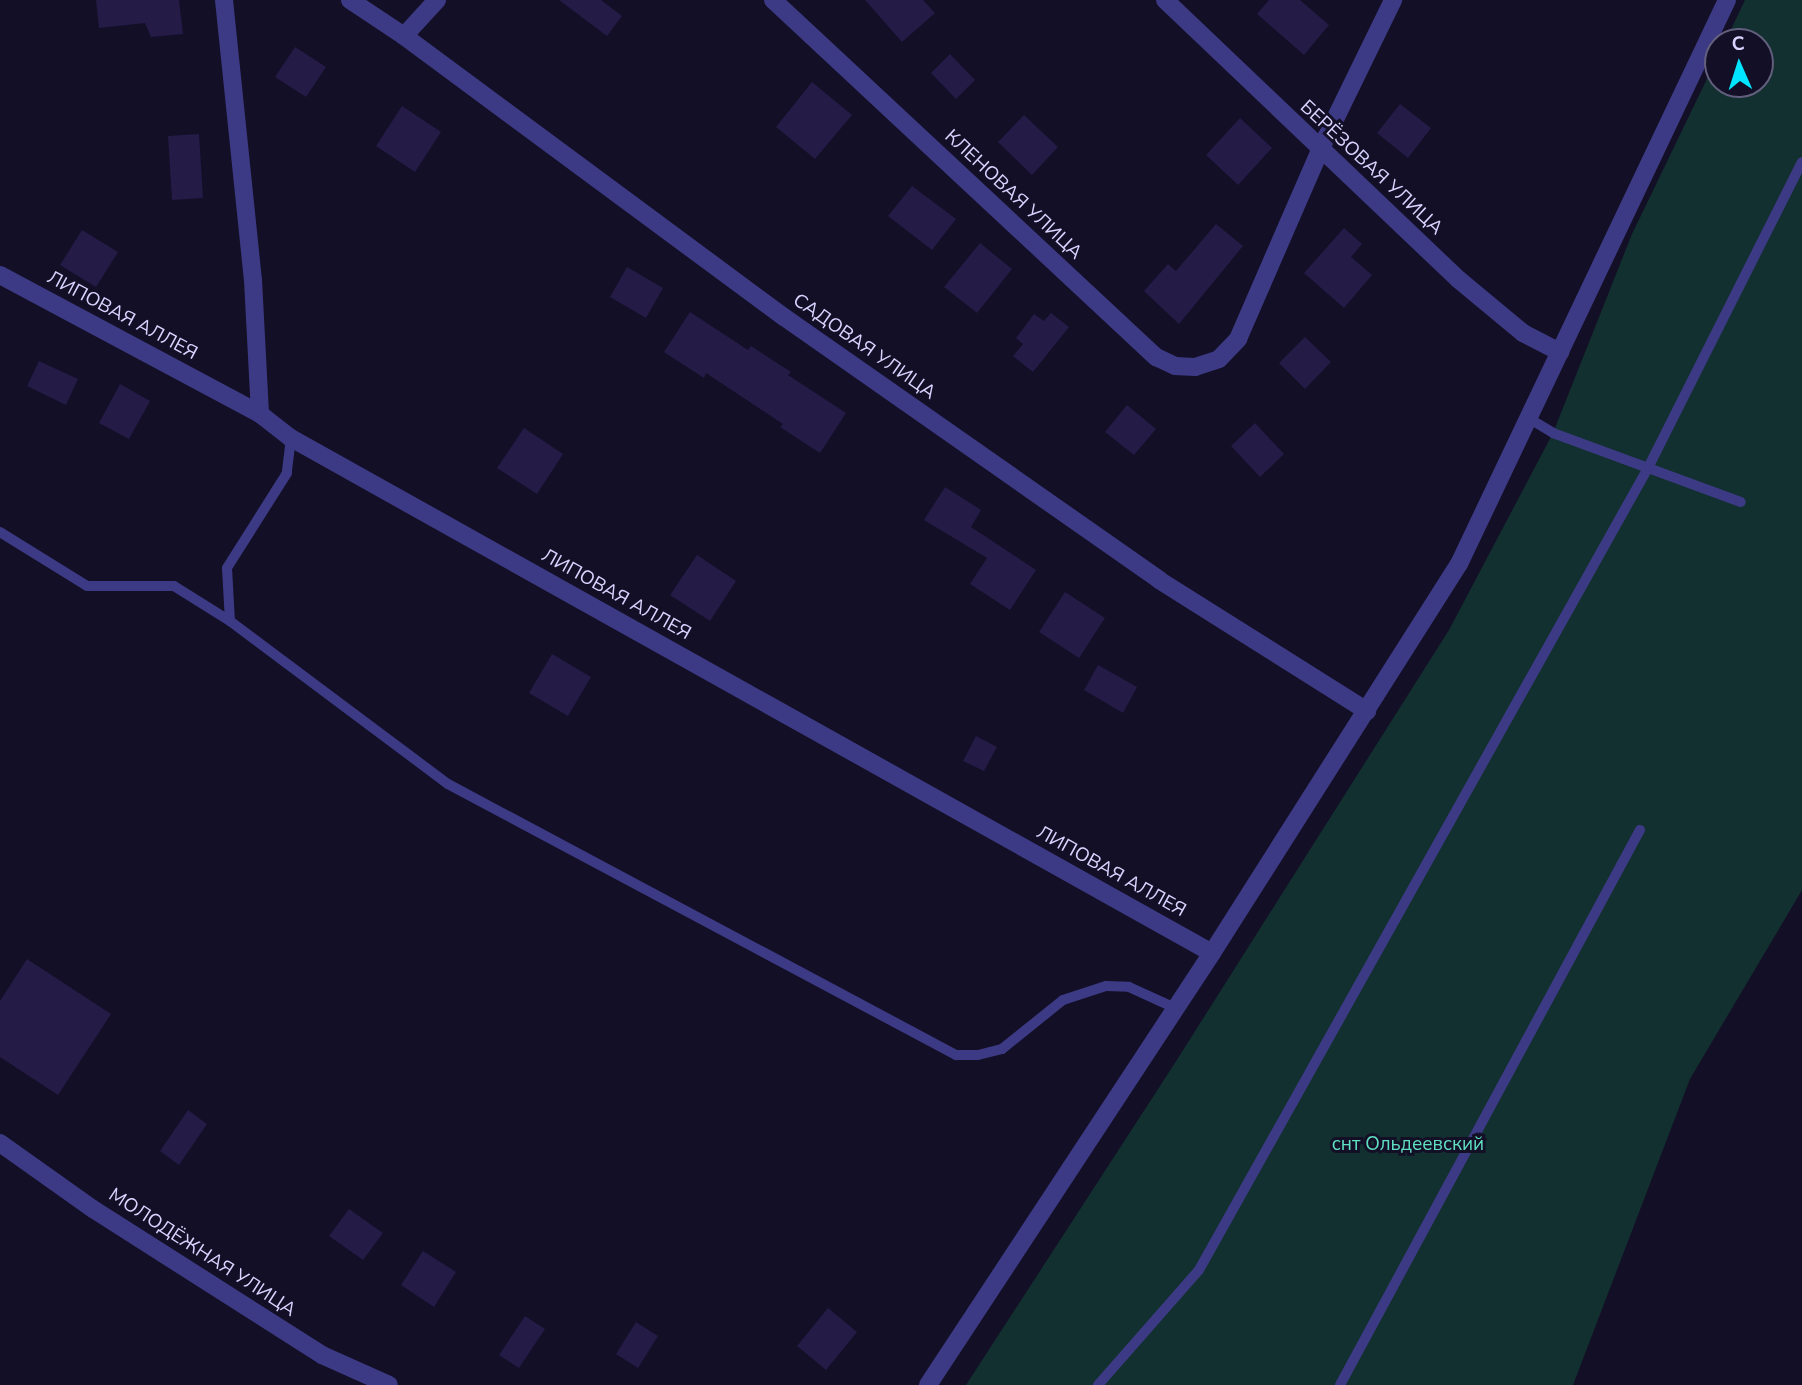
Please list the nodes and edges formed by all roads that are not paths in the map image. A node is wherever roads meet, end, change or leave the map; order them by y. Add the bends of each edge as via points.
1 (224, 0) edge
2 (350, 0) edge
3 (438, 0) edge
4 (773, 0) edge
5 (1165, 0) edge
6 (1393, 0) edge
7 (1727, 0) edge
8 (404, 36) junction
9 (1320, 150) junction
10 (1802, 162) edge
11 (0, 275) edge
12 (1560, 352) junction
13 (260, 414) junction
14 (1530, 419) junction
15 (291, 438) junction
16 (1649, 466) junction
17 (1741, 502) dead end
18 (0, 532) edge
19 (230, 621) junction
20 (1367, 711) junction
21 (1640, 831) dead end
22 (1212, 953) junction
23 (1175, 1009) junction
24 (0, 1143) edge
25 (389, 1385) edge
26 (928, 1385) edge
27 (1098, 1385) edge
28 (1340, 1385) edge

1 - 13 street via 253,280
2 - 8 street, САДОВАЯ УЛИЦА
3 - 8 street
4 - 9 street, КЛЕНОВАЯ УЛИЦА via 1156,357 1175,366 1195,367 1219,359 1238,339
5 - 9 street, БЕРЁЗОВАЯ УЛИЦА
6 - 9 street
7 - 12 street
8 - 20 street, САДОВАЯ УЛИЦА via 784,317 1148,572
9 - 12 street, БЕРЁЗОВАЯ УЛИЦА via 1495,310 1523,333
10 - 16 lane
11 - 13 street, ЛИПОВАЯ АЛЛЕЯ
12 - 14 street
13 - 15 street, ЛИПОВАЯ АЛЛЕЯ
14 - 16 lane via 1553,433
14 - 20 street via 1459,564
15 - 19 lane via 287,474 228,568
15 - 22 street, ЛИПОВАЯ АЛЛЕЯ
16 - 17 lane
16 - 27 lane via 1199,1270
18 - 19 lane via 87,586 174,586
19 - 23 lane via 448,784 956,1055 1002,1049 1063,1000 1106,986 1129,987
20 - 22 street
21 - 28 lane
22 - 23 street
23 - 26 street
24 - 25 street, МОЛОДЁЖНАЯ УЛИЦА via 93,1209 322,1355

